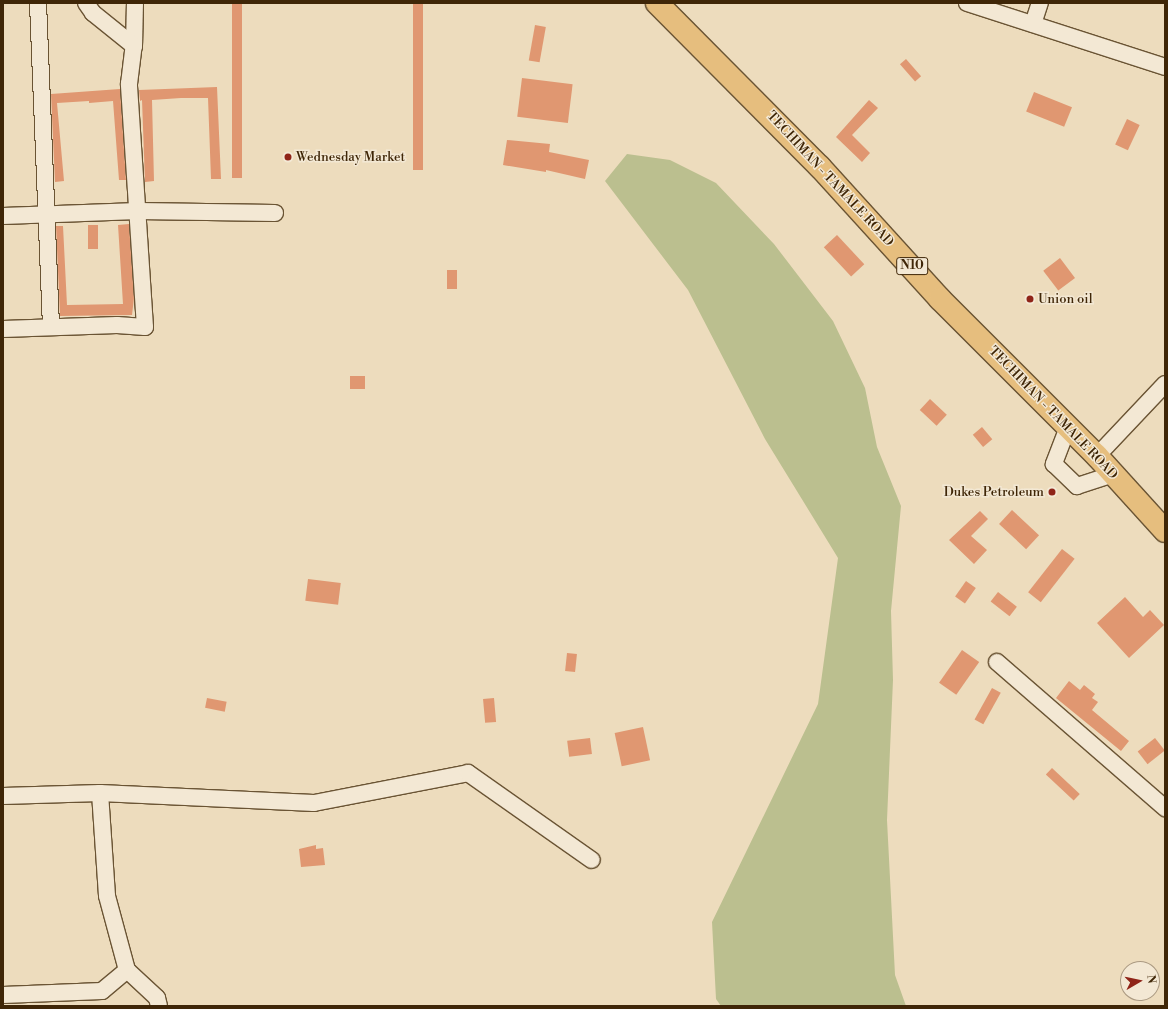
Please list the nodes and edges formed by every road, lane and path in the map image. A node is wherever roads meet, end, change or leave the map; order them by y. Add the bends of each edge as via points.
1 (38, 3) edge
2 (86, 3) edge
3 (135, 3) edge
4 (657, 3) edge
5 (967, 3) edge
6 (1040, 3) edge
7 (1033, 24) junction
8 (134, 46) junction
9 (1165, 67) edge
10 (138, 211) junction
11 (274, 212) dead end
12 (46, 215) junction
13 (3, 216) edge
14 (51, 326) junction
15 (3, 329) edge
16 (1165, 384) edge
17 (1068, 427) junction
18 (1097, 456) junction
19 (1113, 474) junction
20 (1165, 531) edge
21 (997, 662) dead end
22 (100, 793) junction
23 (3, 796) edge
24 (1165, 808) edge
25 (592, 860) dead end
26 (127, 970) junction
27 (3, 995) edge
28 (159, 1006) edge

1 - 12 street
2 - 8 street via 93,13
3 - 8 street
4 - 17 highway, TECHIMAN - TAMALE ROAD / N10 via 815,161 940,299
5 - 7 street
6 - 7 street
7 - 9 street
8 - 10 street via 129,84
10 - 11 street
10 - 12 street
10 - 14 street via 145,327
12 - 13 street
12 - 14 street
14 - 15 street
16 - 18 street
17 - 18 highway, TECHIMAN - TAMALE ROAD / N10
17 - 19 street via 1054,464 1077,486
18 - 19 highway, TECHIMAN - TAMALE ROAD / N10
19 - 20 highway, TECHIMAN - TAMALE ROAD / N10
21 - 24 street
22 - 23 street
22 - 25 street via 314,803 468,773
22 - 26 street via 107,896
26 - 27 street via 102,991
26 - 28 street via 157,998

